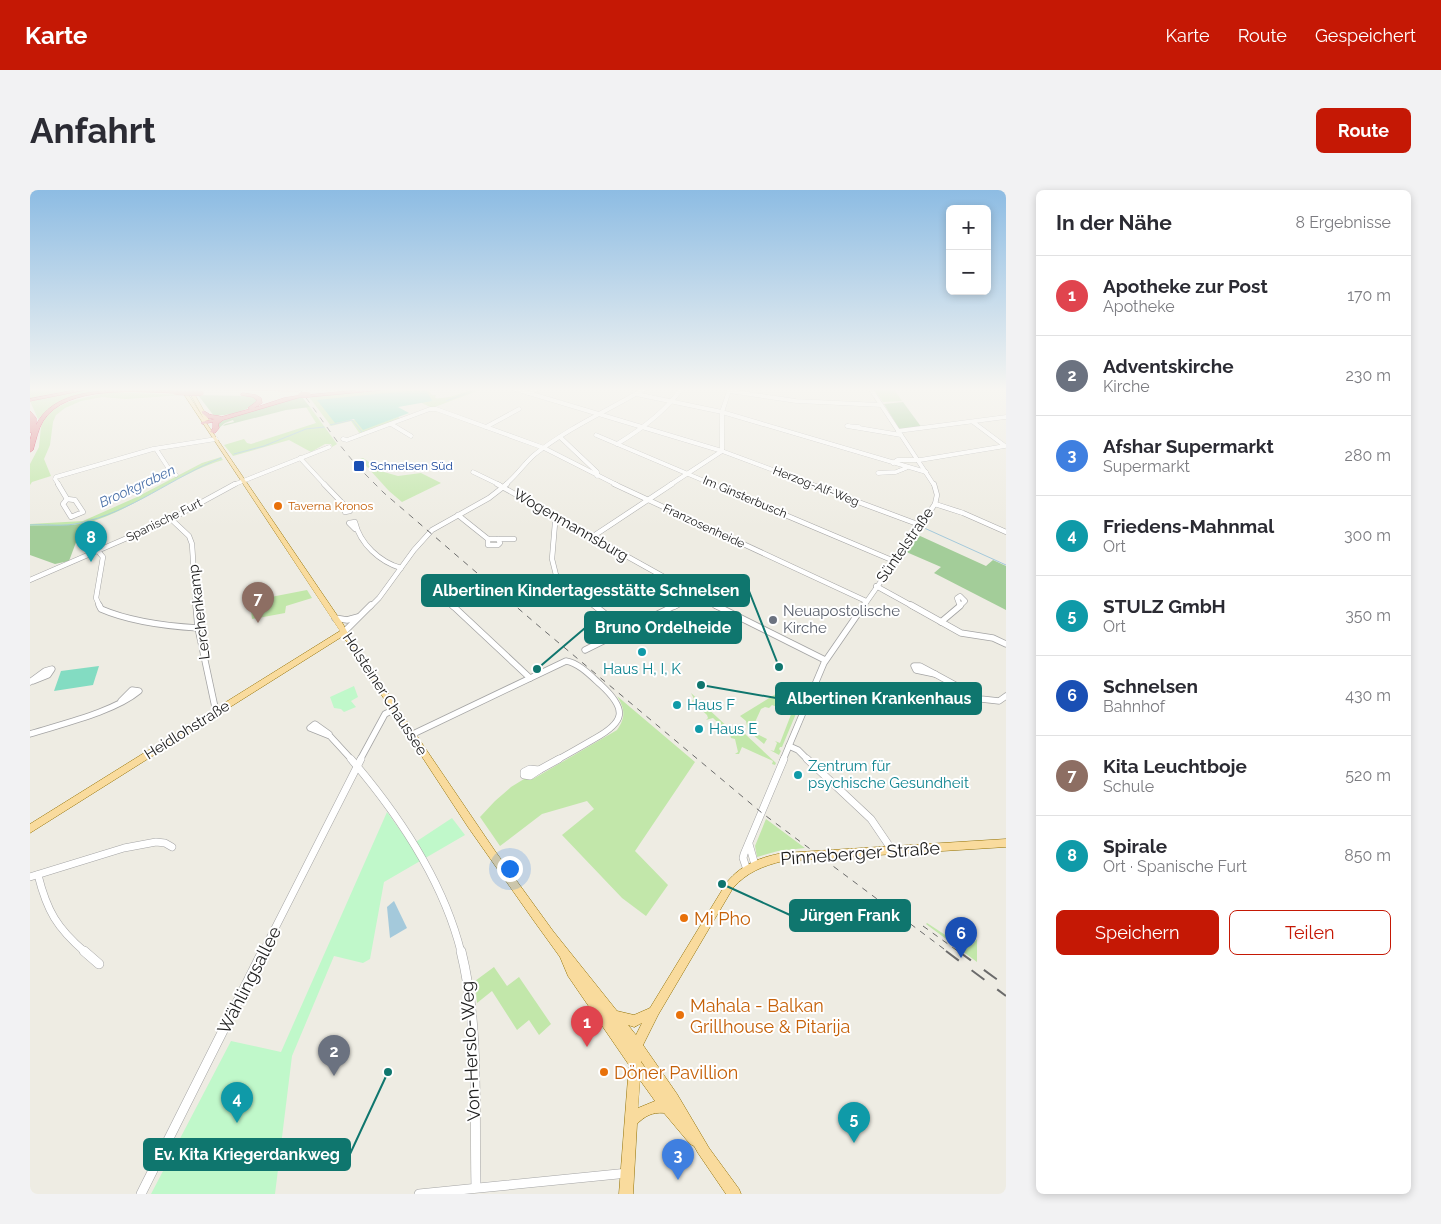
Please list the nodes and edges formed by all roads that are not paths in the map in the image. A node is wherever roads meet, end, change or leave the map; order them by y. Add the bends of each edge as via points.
1 (32, 435) edge
2 (35, 435) edge
3 (214, 435) joint
4 (362, 435) edge
5 (508, 435) edge
6 (564, 435) edge
7 (596, 435) dead end
8 (632, 435) edge
9 (666, 435) edge
10 (722, 435) edge
11 (797, 435) edge
12 (901, 435) edge
13 (990, 435) edge
14 (560, 437) junction
15 (353, 438) dead end
16 (618, 444) junction
17 (544, 448) junction
18 (156, 449) junction
19 (30, 450) edge
20 (319, 451) dead end
21 (722, 451) junction
22 (300, 458) junction
23 (917, 460) junction
24 (893, 464) junction
25 (906, 468) junction
26 (473, 472) dead end
27 (926, 472) junction
28 (688, 473) junction
29 (878, 473) dead end
30 (176, 475) dead end
31 (597, 476) junction
32 (242, 480) junction
33 (504, 487) junction
34 (67, 499) junction
35 (646, 499) junction
36 (935, 504) junction
37 (346, 507) dead end
38 (458, 515) junction
39 (171, 519) junction
40 (559, 519) junction
41 (920, 525) junction
42 (355, 529) dead end
43 (1006, 532) edge
44 (592, 537) junction
45 (514, 539) dead end
46 (98, 551) junction
47 (894, 560) junction
48 (402, 568) junction
49 (30, 580) edge
50 (876, 586) junction
51 (969, 593) dead end
52 (696, 596) junction
53 (445, 599) dead end
54 (866, 601) junction
55 (360, 617) junction
56 (335, 618) junction
57 (941, 622) junction
58 (198, 628) junction
59 (625, 630) junction
60 (344, 632) junction
61 (1006, 644) edge
62 (585, 650) dead end
63 (825, 660) junction
64 (935, 674) dead end
65 (530, 678) junction
66 (1006, 696) edge
67 (121, 701) dead end
68 (395, 709) junction
69 (216, 712) junction
70 (30, 734) edge
71 (329, 734) dead end
72 (411, 735) junction
73 (789, 746) junction
74 (358, 765) junction
75 (539, 770) dead end
76 (30, 829) edge
77 (1006, 842) edge
78 (172, 847) dead end
79 (892, 850) junction
80 (751, 867) junction
81 (34, 876) edge
82 (562, 951) junction
83 (99, 964) dead end
84 (654, 1011) junction
85 (614, 1015) junction
86 (636, 1047) junction
87 (635, 1064) junction
88 (667, 1107) junction
89 (631, 1121) junction
90 (704, 1151) junction
91 (628, 1173) junction
92 (476, 1187) junction
93 (141, 1194) edge
94 (419, 1194) edge
95 (626, 1194) edge
96 (734, 1194) edge

1 - 19 highway
2 - 19 highway
3 - 18 street
3 - 32 main road, Holsteiner Chaussee
4 - 15 street, Franzosenheide
5 - 17 street, Franzosenheide
6 - 14 street
7 - 16 street, Im Ginsterbusch
8 - 16 street
9 - 21 street, Herzog-Alf-Weg
10 - 21 street
11 - 24 street
12 - 23 street, Süntelstraße
13 - 23 street via 1005,446
14 - 17 street
14 - 31 street via 597,472
16 - 28 street, Im Ginsterbusch
17 - 31 street, Franzosenheide
17 - 33 street
18 - 30 street
18 - 34 street via 56,477 54,479
20 - 22 street, Spanische Furt
21 - 28 street
21 - 41 street, Herzog-Alf-Weg
22 - 32 street, Spanische Furt
22 - 37 street
23 - 24 street via 897,460
23 - 27 street, Süntelstraße
24 - 25 street
25 - 27 street
25 - 29 street
26 - 33 street, Wogenmannsburg
27 - 36 street, Süntelstraße via 936,490
28 - 35 street
28 - 47 street, Im Ginsterbusch
31 - 35 street, Franzosenheide
32 - 39 street, Spanische Furt
32 - 56 main road, Holsteiner Chaussee
33 - 38 street
33 - 40 street, Wogenmannsburg
34 - 34 street via 63,504 71,516 83,512 75,500
35 - 44 street
35 - 54 street, Franzosenheide
36 - 41 street, Süntelstraße
36 - 43 street
38 - 45 street via 488,539 488,545 498,545 498,539
38 - 48 street via 430,532
39 - 46 street, Spanische Furt
39 - 58 street, Lerchenkamp via 189,536 192,544
40 - 44 street, Wogenmannsburg
40 - 59 street via 555,523 552,559 556,575
41 - 47 street, Süntelstraße
42 - 48 street via 377,557
44 - 52 street, Wogenmannsburg
46 - 49 street, Spanische Furt
46 - 58 street via 103,557 96,598 101,609 120,616
47 - 50 street, Süntelstraße
48 - 55 street
50 - 54 street, Süntelstraße
50 - 57 street
51 - 57 street via 964,598 966,601
52 - 59 street
52 - 63 street, Wogenmannsburg
53 - 65 street
54 - 63 street, Süntelstraße
55 - 56 street
55 - 60 street
56 - 60 main road, Holsteiner Chaussee
57 - 61 street via 965,634 993,638
58 - 69 street, Lerchenkamp
59 - 62 street
60 - 68 main road, Holsteiner Chaussee
60 - 69 main road, Heidlohstraße
63 - 73 street, Süntelstraße
64 - 66 street via 981,699 1001,701
65 - 72 street
65 - 75 street via 566,661 572,662 611,695 620,711 619,720 612,729
67 - 70 street
68 - 72 main road, Holsteiner Chaussee
68 - 74 street, Wählingsallee via 385,714 377,726
69 - 76 main road, Heidlohstraße
71 - 74 street
72 - 82 main road, Holsteiner Chaussee
73 - 79 street via 798,750 871,819
73 - 80 street, Süntelstraße via 743,856
74 - 92 street, Von-Herslo-Weg via 428,865 445,899 456,932 468,986 473,1037
74 - 93 street, Wählingsallee
77 - 79 main road, Pinneberger Straße
78 - 81 street via 156,842 139,845
79 - 80 main road, Pinneberger Straße via 786,857
80 - 84 main road via 730,885
81 - 83 street via 50,916 68,938
82 - 85 main road, Holsteiner Chaussee
82 - 87 main road, Holsteiner Chaussee via 572,972
84 - 85 main road via 636,1020
84 - 86 main road
85 - 86 main road, Holsteiner Chaussee
86 - 87 main road
86 - 90 main road, Holsteiner Chaussee via 687,1120
87 - 88 main road, Holsteiner Chaussee
87 - 89 main road
88 - 89 main road via 646,1109
88 - 90 main road, Holsteiner Chaussee
89 - 91 main road
90 - 96 main road, Holsteiner Chaussee
91 - 92 street
91 - 95 main road
92 - 94 street

